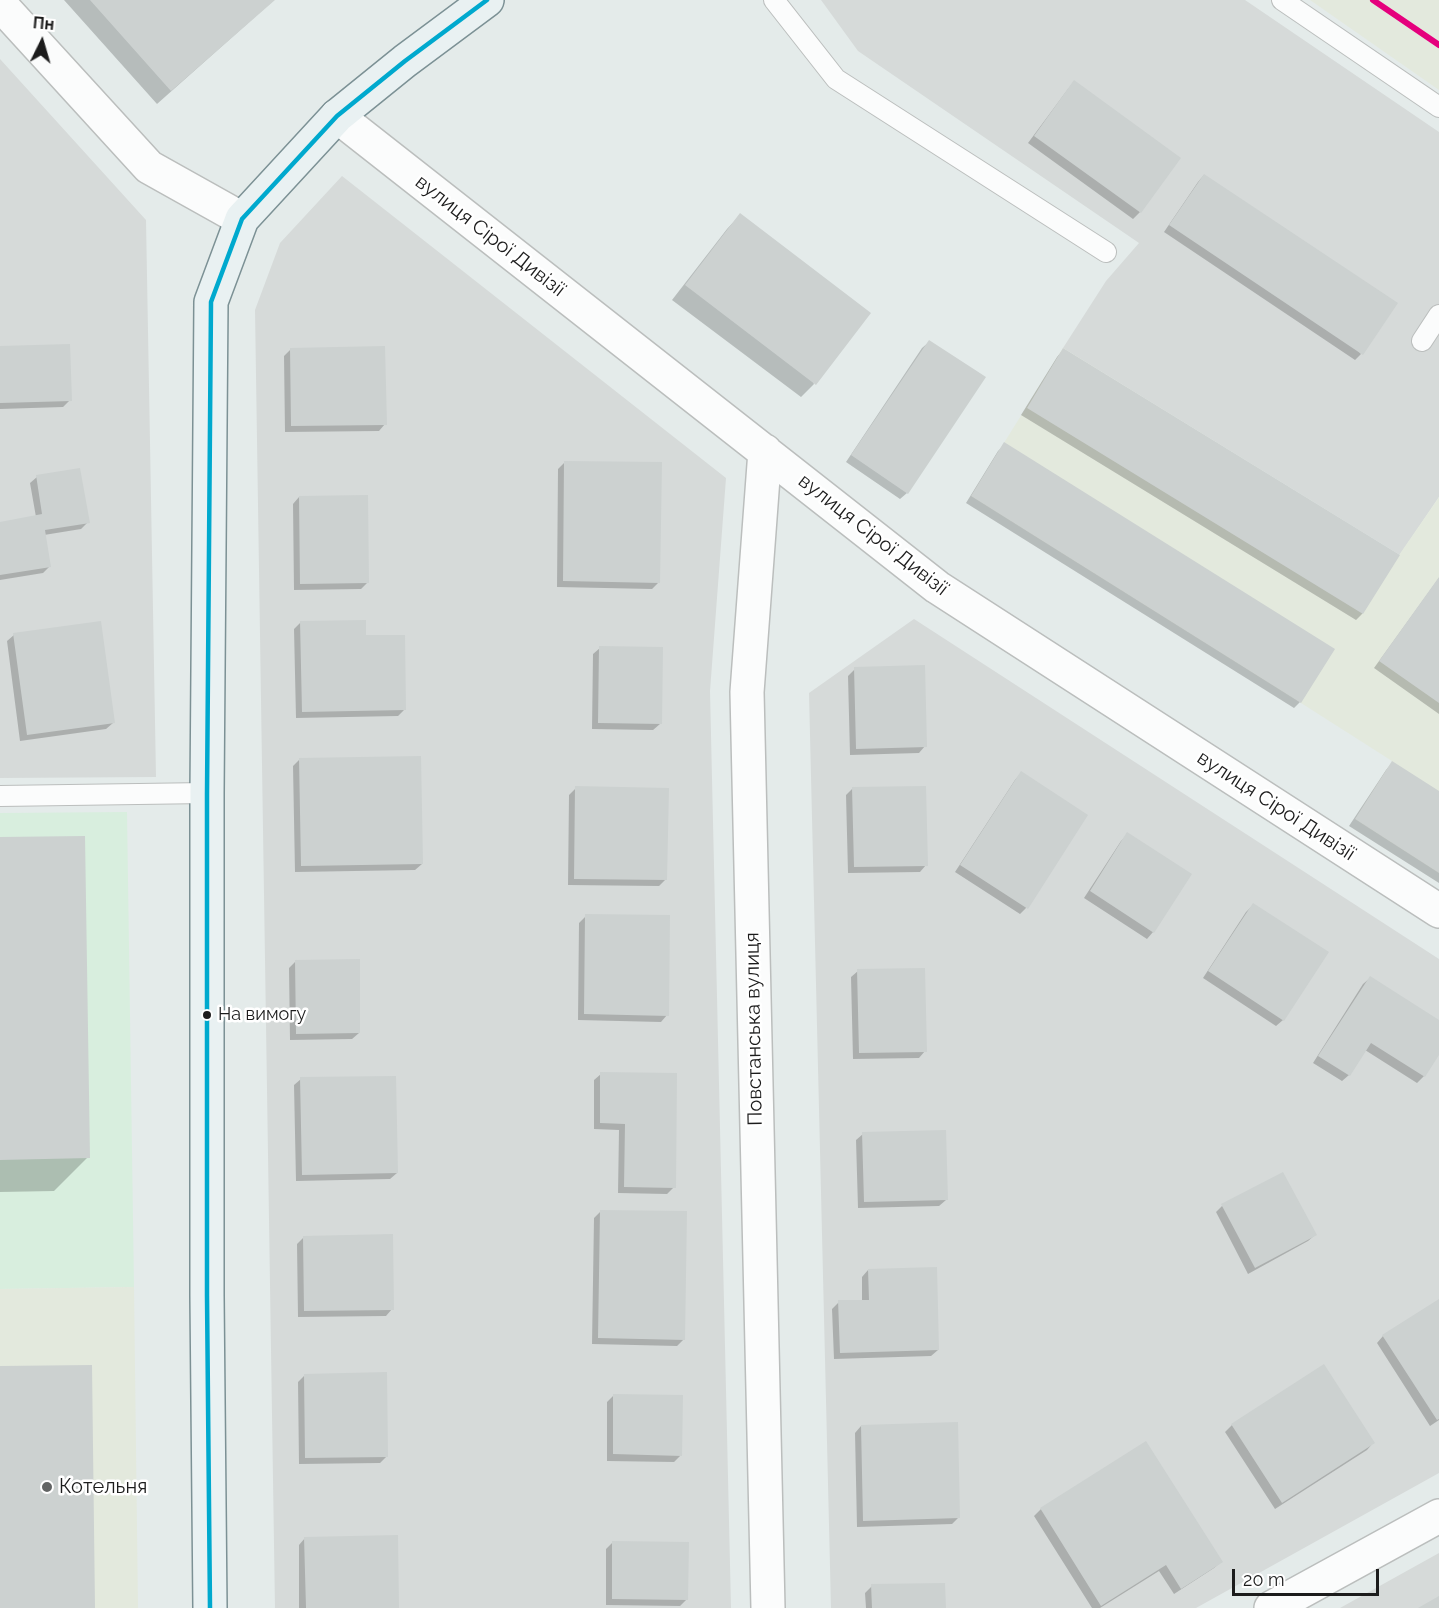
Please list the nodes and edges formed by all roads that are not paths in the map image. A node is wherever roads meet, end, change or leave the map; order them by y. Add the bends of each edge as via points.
1 (487, 0) edge
2 (774, 0) edge
3 (1281, 0) edge
4 (0, 4) edge
5 (1439, 108) edge
6 (337, 116) junction
7 (242, 219) junction
8 (1106, 252) dead end
9 (1439, 315) edge
10 (1422, 341) dead end
11 (765, 452) junction
12 (207, 793) junction
13 (0, 796) edge
14 (1439, 911) edge
15 (1439, 1516) edge
16 (210, 1608) edge
17 (768, 1608) edge
18 (1271, 1608) edge

1 - 6 main road
2 - 8 lane via 836,79
3 - 5 lane
4 - 7 street via 149,167
6 - 7 main road
6 - 11 street, вулиця Сірої Дивізії
7 - 12 main road via 211,302
9 - 10 lane
11 - 14 street, вулиця Сірої Дивізії via 937,587
11 - 17 street, Повстанська вулиця via 747,692
12 - 13 lane
12 - 16 main road
15 - 18 street

